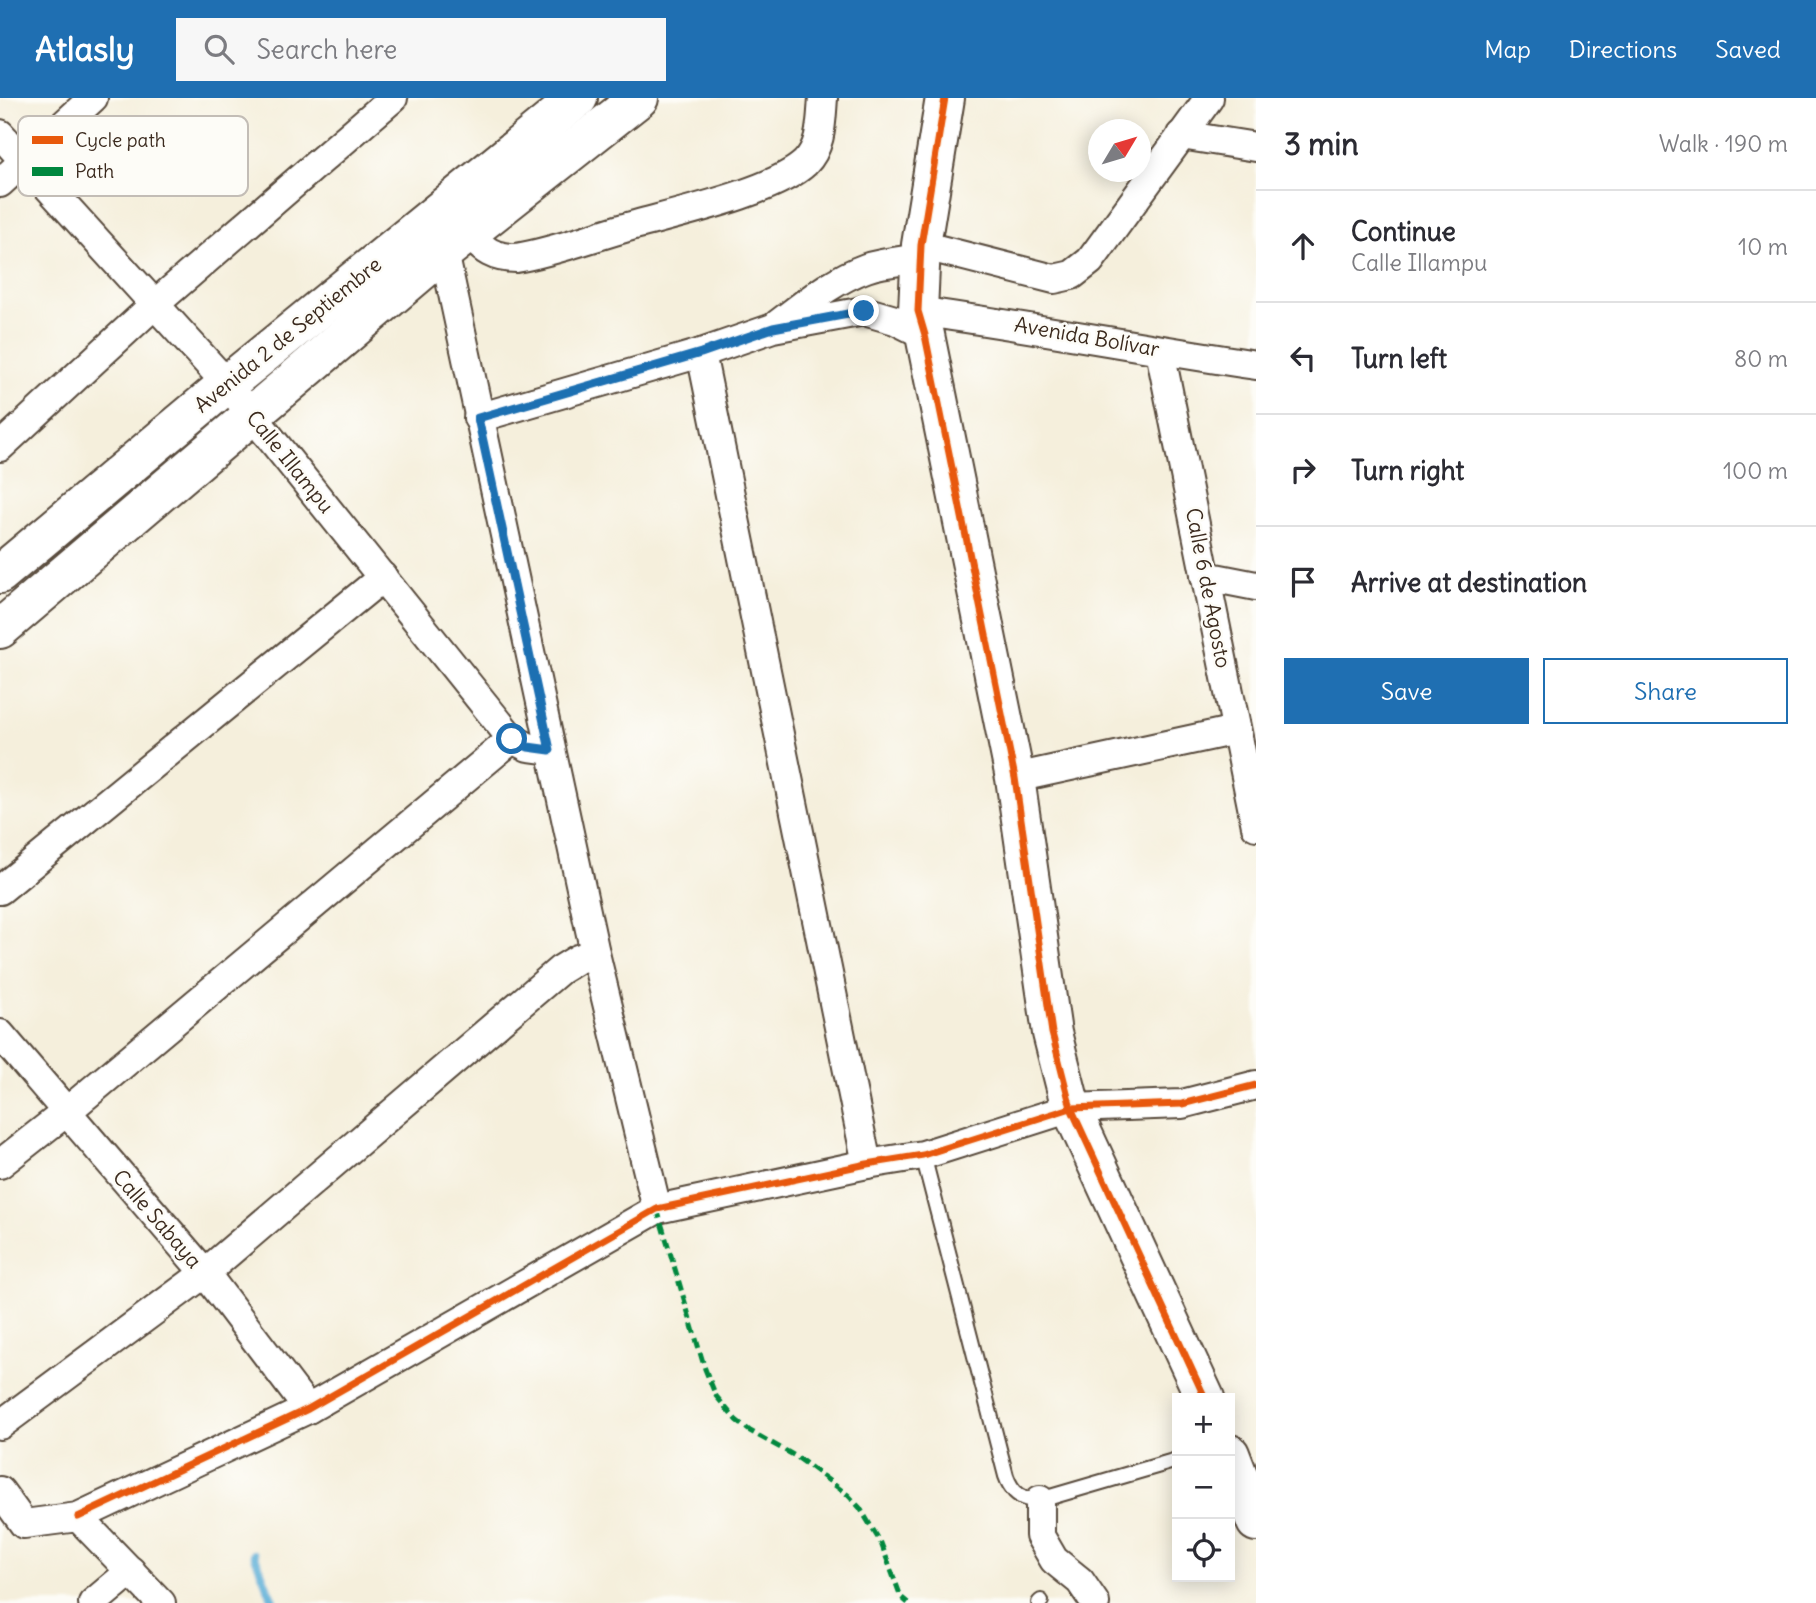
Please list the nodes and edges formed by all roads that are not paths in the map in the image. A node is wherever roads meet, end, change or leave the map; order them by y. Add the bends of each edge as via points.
1 (93, 98) edge
2 (393, 98) edge
3 (578, 98) edge
4 (639, 98) edge
5 (822, 98) edge
6 (945, 98) edge
7 (1209, 98) edge
8 (74, 116) edge
9 (0, 134) edge
10 (1181, 135) junction
11 (1256, 147) edge
12 (18, 154) edge
13 (18, 168) edge
14 (0, 183) edge
15 (56, 196) edge
16 (457, 243) junction
17 (921, 251) junction
18 (155, 304) junction
19 (922, 323) junction
20 (773, 328) junction
21 (1160, 351) junction
22 (701, 353) junction
23 (1256, 365) edge
24 (226, 384) junction
25 (252, 414) junction
26 (478, 418) junction
27 (0, 447) edge
28 (0, 574) edge
29 (1205, 576) junction
30 (383, 577) junction
31 (1256, 586) edge
32 (0, 629) edge
33 (1236, 730) junction
34 (512, 739) junction
35 (550, 750) junction
36 (1015, 778) junction
37 (1256, 826) edge
38 (0, 890) edge
39 (595, 953) junction
40 (0, 1034) edge
41 (1256, 1085) edge
42 (1071, 1108) junction
43 (65, 1113) junction
44 (923, 1155) junction
45 (0, 1164) edge
46 (867, 1164) junction
47 (657, 1209) junction
48 (205, 1273) junction
49 (1203, 1393) edge
50 (309, 1409) junction
51 (0, 1425) edge
52 (1231, 1456) edge
53 (1172, 1461) edge
54 (0, 1491) edge
55 (1040, 1500) junction
56 (78, 1517) junction
57 (1256, 1522) edge
58 (131, 1571) junction
59 (93, 1603) edge
60 (162, 1603) edge
61 (1095, 1603) edge

1 - 8 street
2 - 18 street
3 - 24 street, Avenida 2 de Septiembre
4 - 16 street
5 - 16 street via 814,152 782,179 516,258
6 - 17 street
7 - 10 street
9 - 12 street, Calle Illampu
10 - 11 street
10 - 17 street via 1090,261 1072,275 1054,279
13 - 14 street
15 - 18 street, Calle Illampu
16 - 25 street
16 - 26 street
17 - 19 street
17 - 20 street via 844,278
18 - 24 street, Calle Illampu
18 - 27 street
19 - 20 street, Avenida Bolívar via 864,311
19 - 21 street, Avenida Bolívar via 1027,326
19 - 36 street
20 - 22 street
21 - 23 street, Avenida Bolívar
21 - 29 street, Calle 6 de Agosto
22 - 26 street
22 - 46 street
24 - 25 street, Calle Illampu
24 - 28 street, Avenida 2 de Septiembre
25 - 30 street, Calle Illampu
25 - 32 street
26 - 35 street
29 - 31 street
29 - 33 street, Calle 6 de Agosto
30 - 34 street, Calle Illampu
30 - 38 street
33 - 36 street
33 - 37 street, Calle 6 de Agosto
34 - 35 street
34 - 43 street
35 - 39 street
36 - 42 street via 1052,1033
39 - 47 street
39 - 48 street via 560,970
40 - 43 street, Calle Sabaya
41 - 42 street via 1182,1104
42 - 44 street
42 - 49 street
43 - 45 street
43 - 48 street, Calle Sabaya
44 - 46 street
44 - 55 lane via 1009,1486 1024,1499
46 - 47 street
47 - 50 street
48 - 50 street, Calle Sabaya
48 - 51 street
50 - 56 street
52 - 57 street
53 - 55 lane
54 - 56 street via 24,1524
55 - 61 street via 1040,1536 1054,1560 1080,1581
56 - 58 street
58 - 59 street
58 - 60 street

